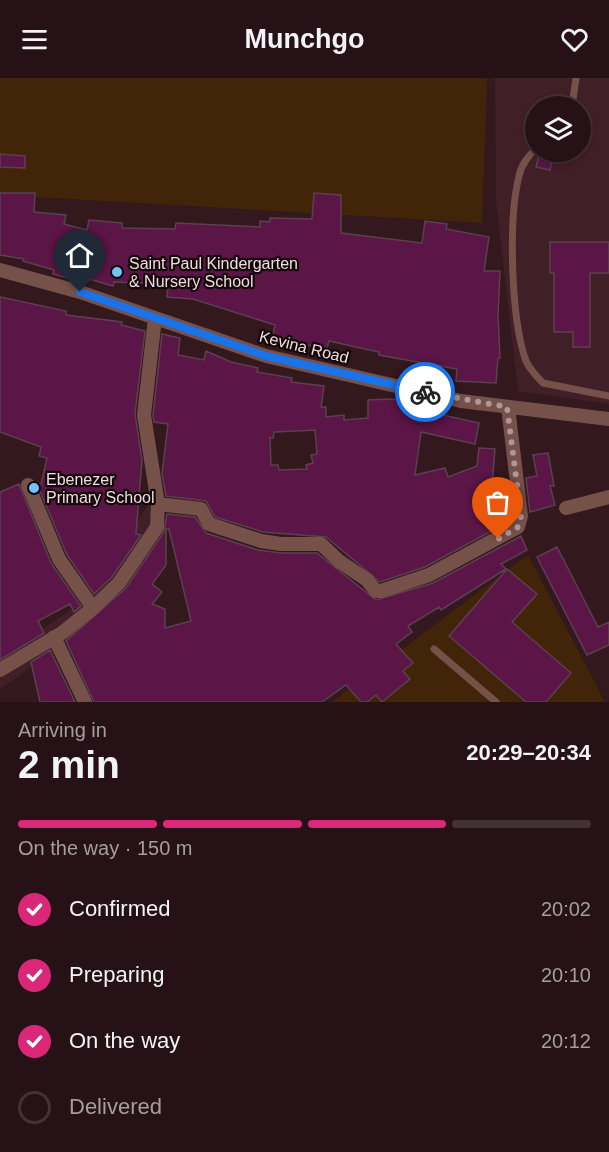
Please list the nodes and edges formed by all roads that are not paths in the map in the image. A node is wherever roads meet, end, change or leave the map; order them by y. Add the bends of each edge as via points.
1 (576, 78) edge
2 (573, 96) edge
3 (525, 162) edge
4 (0, 270) edge
5 (155, 318) junction
6 (609, 396) edge
7 (507, 407) junction
8 (609, 419) edge
9 (28, 485) dead end
10 (609, 497) edge
11 (158, 504) junction
12 (566, 508) dead end
13 (93, 608) junction
14 (54, 637) junction
15 (434, 649) dead end
16 (0, 670) edge
17 (86, 702) edge
18 (496, 702) edge

1 - 2 lane
3 - 6 lane via 518,177 513,227 516,301 524,353 532,373 543,383
4 - 5 street, Kevina Road
5 - 7 street, Kevina Road via 266,356 461,401
5 - 11 street via 144,415
7 - 8 street, Kevina Road
7 - 11 street via 521,516 518,527 429,575 381,591 376,591 321,544 281,544 242,537 209,524 201,509
9 - 13 street via 59,559
10 - 12 street
11 - 13 street via 157,527 119,583
13 - 14 street
14 - 16 street
14 - 17 street
15 - 18 lane

